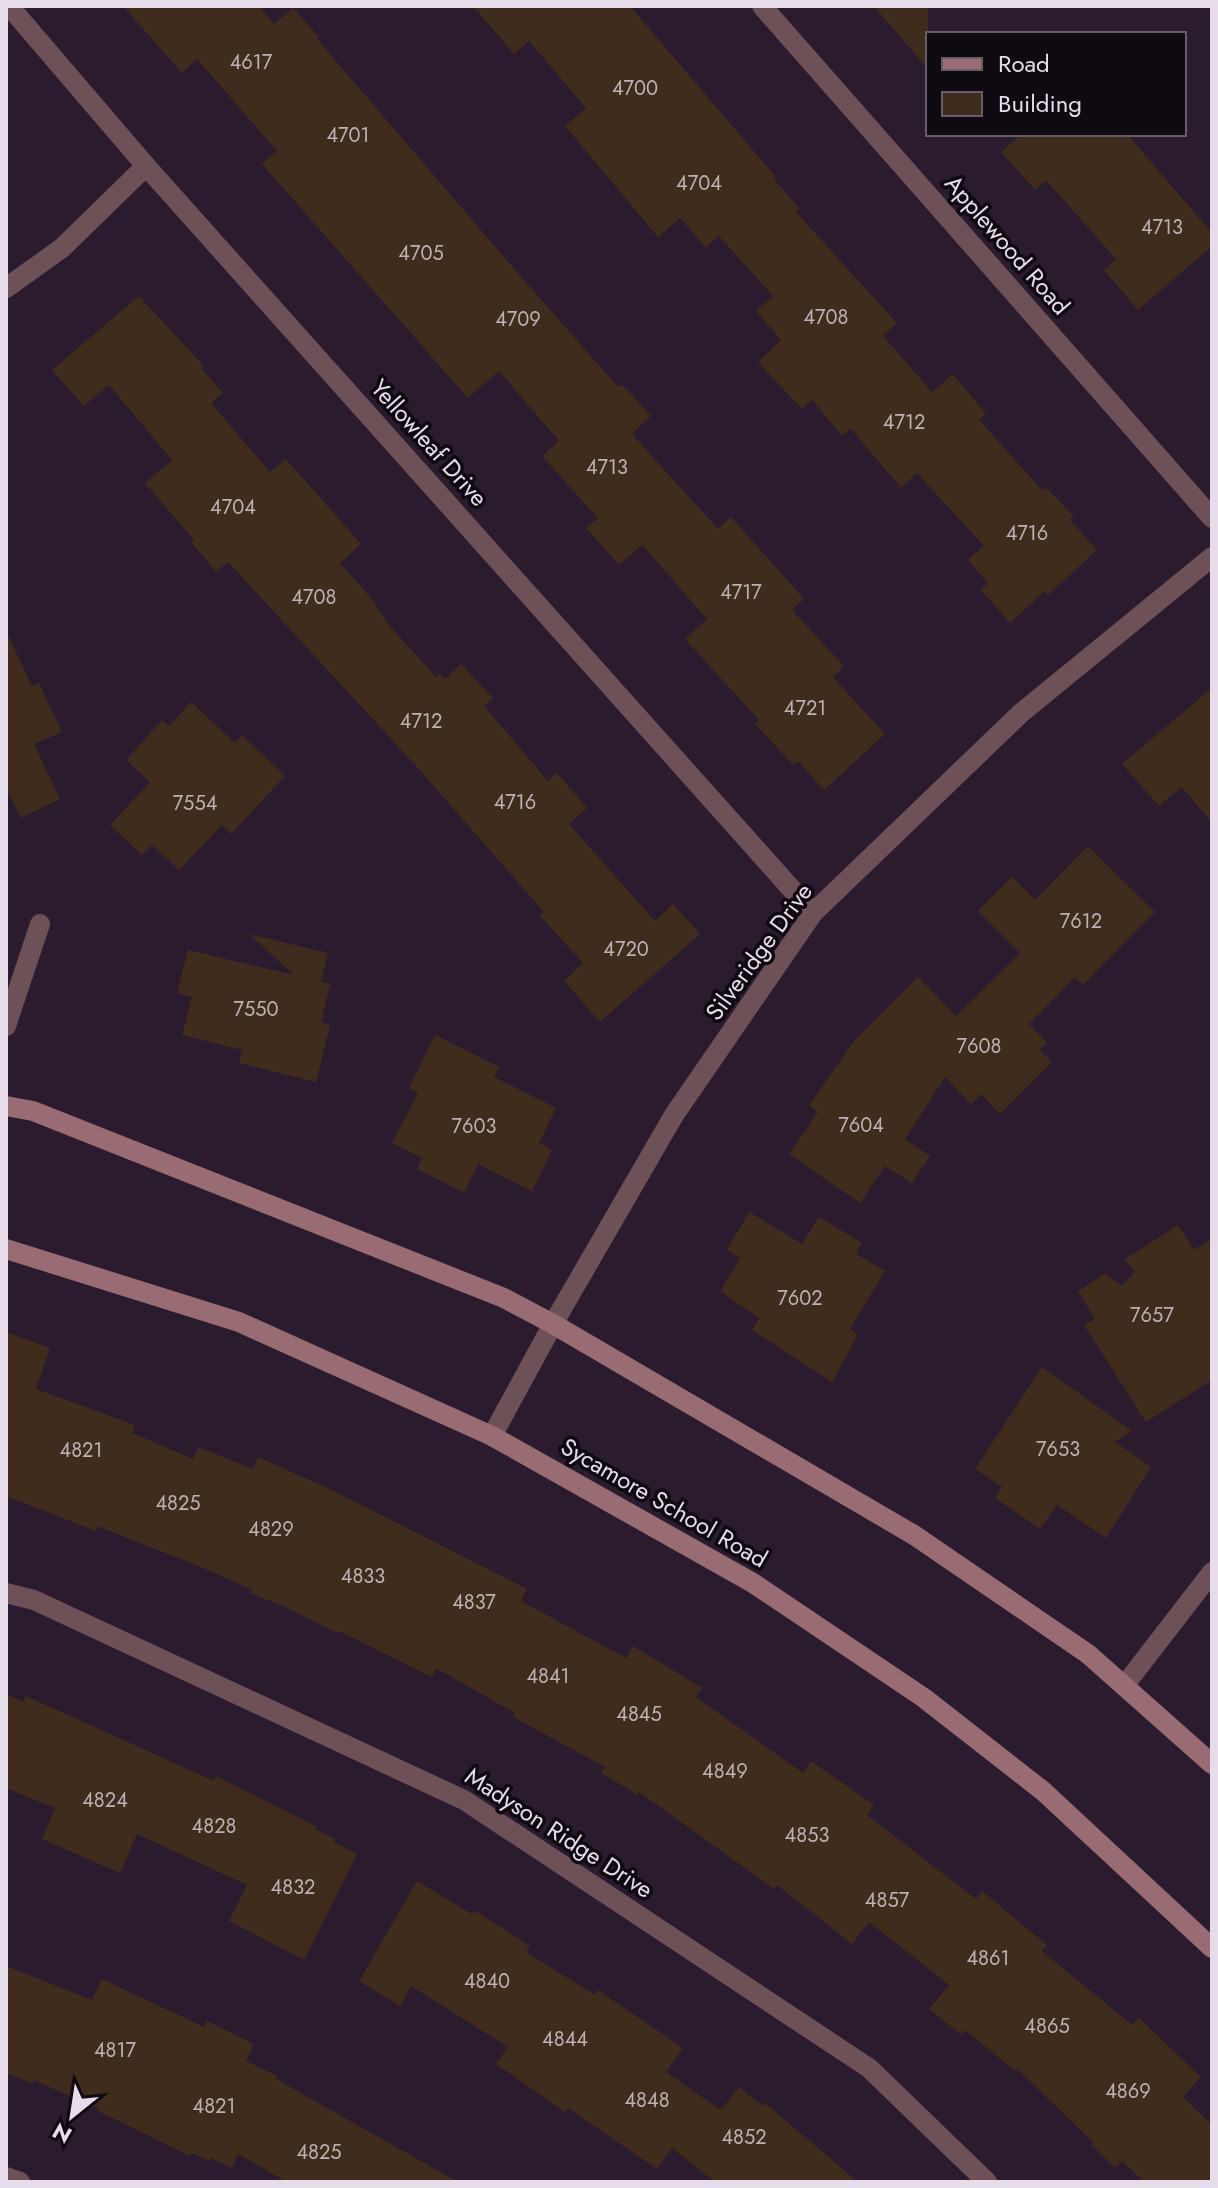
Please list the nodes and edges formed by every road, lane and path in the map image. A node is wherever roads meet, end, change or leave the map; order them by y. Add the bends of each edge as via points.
1 (9, 6) edge
2 (762, 6) edge
3 (146, 166) junction
4 (6, 288) edge
5 (1212, 518) edge
6 (1212, 557) edge
7 (813, 913) junction
8 (40, 924) dead end
9 (6, 1026) edge
10 (6, 1106) edge
11 (6, 1249) edge
12 (553, 1324) junction
13 (492, 1436) junction
14 (1212, 1572) edge
15 (6, 1593) edge
16 (1124, 1686) junction
17 (1212, 1764) edge
18 (1212, 1948) edge
19 (6, 2177) edge
20 (20, 2182) edge
21 (987, 2182) edge

1 - 3 street, Yellowleaf Drive
2 - 5 street, Applewood Road
3 - 4 street via 62,248
3 - 7 street, Yellowleaf Drive
6 - 7 street, Silveridge Drive via 1021,713
7 - 12 street, Silveridge Drive via 674,1115
8 - 9 street
10 - 12 main road via 47,1117 504,1298
11 - 13 main road, Sycamore School Road via 239,1322
12 - 13 street, Silveridge Drive
12 - 16 main road via 914,1535 1088,1654
13 - 18 main road, Sycamore School Road via 753,1583 924,1698 1043,1791
14 - 16 street
15 - 21 street, Madyson Ridge Drive via 34,1600 464,1800 869,2068
16 - 17 main road
19 - 20 street

